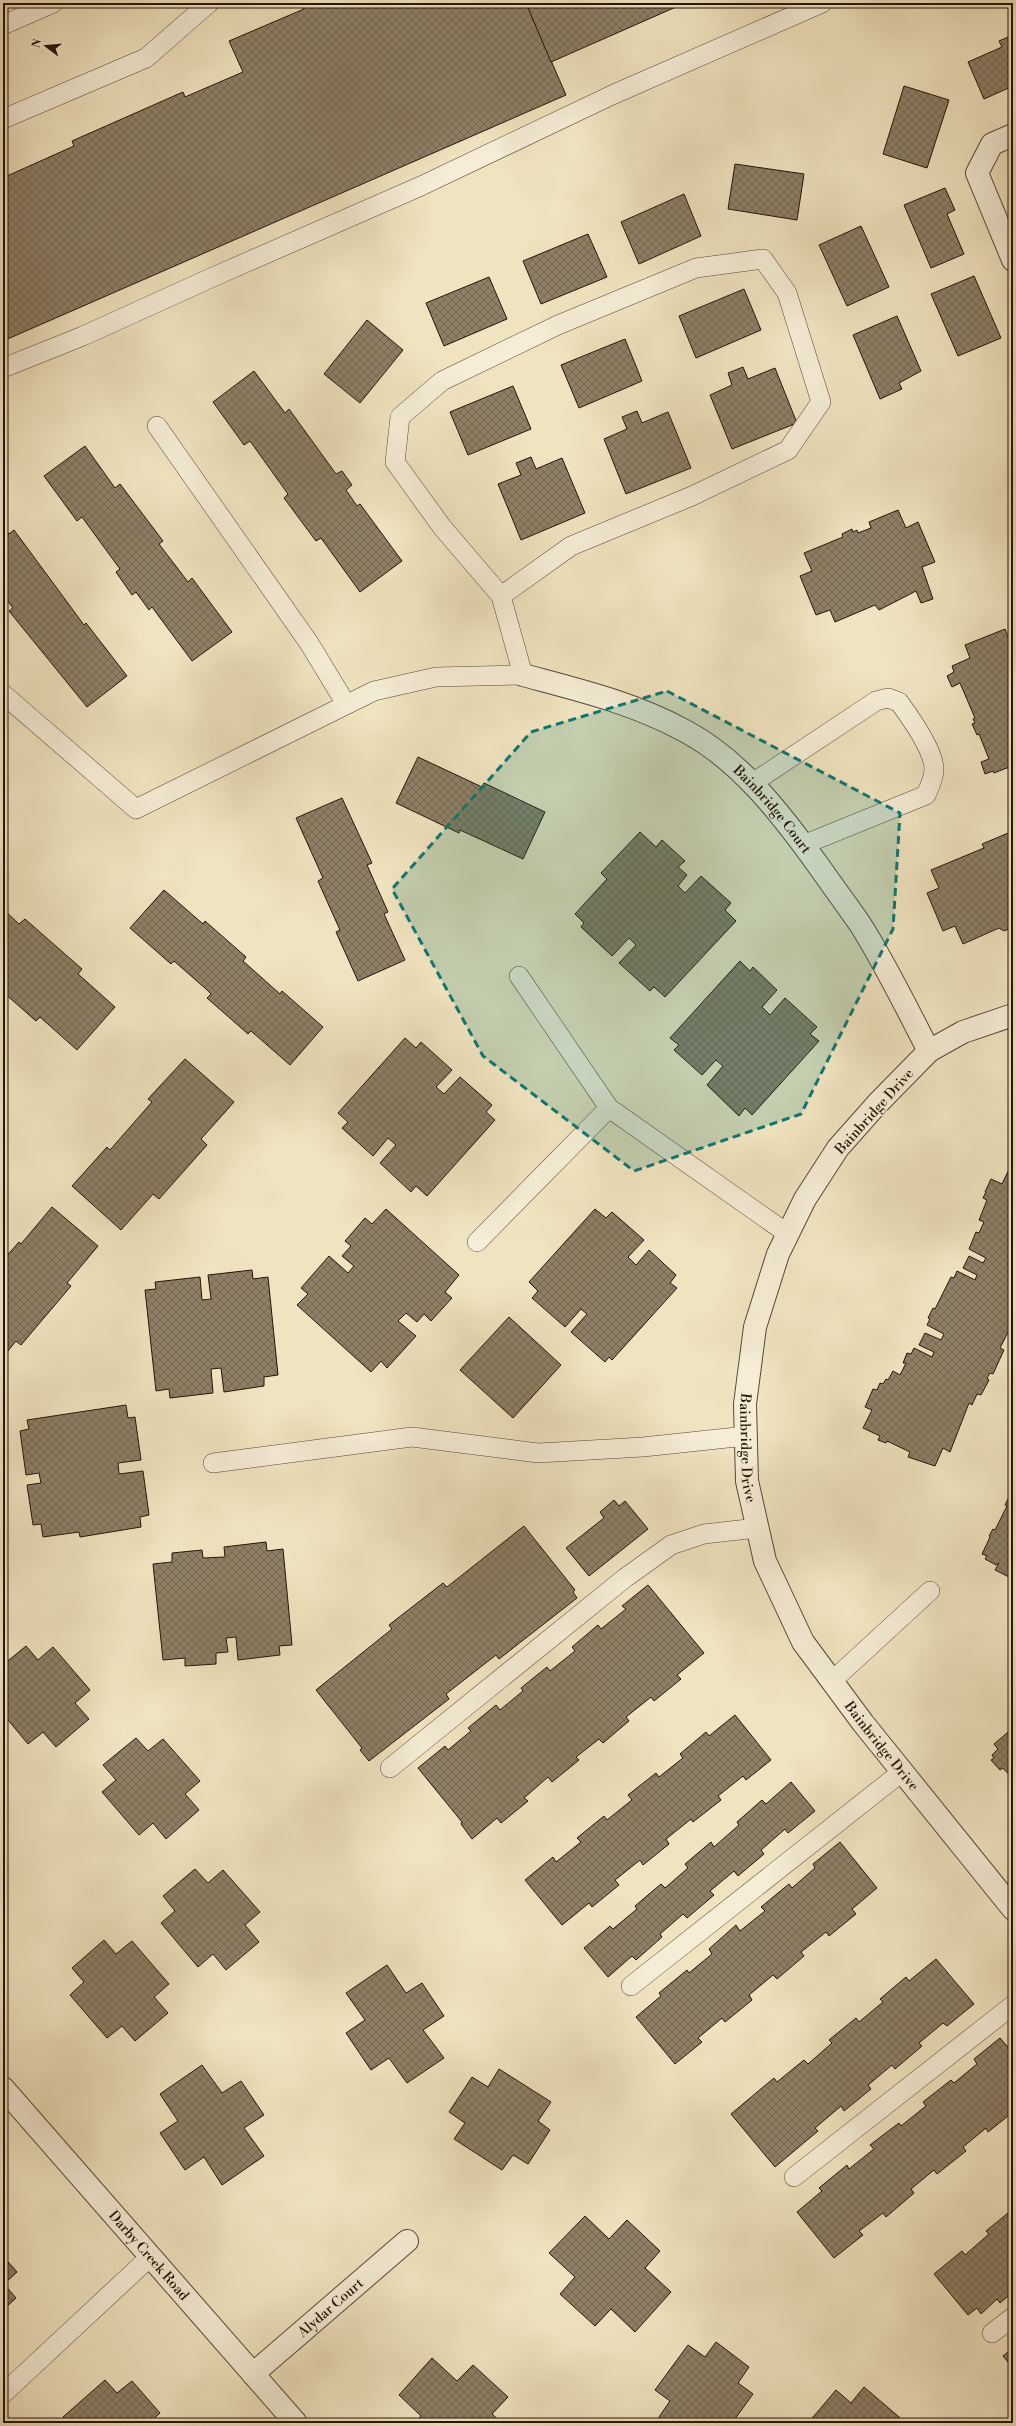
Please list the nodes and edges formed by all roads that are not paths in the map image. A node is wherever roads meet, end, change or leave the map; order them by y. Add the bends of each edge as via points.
1 (53, 3) edge
2 (209, 3) edge
3 (822, 3) edge
4 (779, 11) edge
5 (3, 25) edge
6 (3, 119) edge
7 (1013, 135) edge
8 (1013, 260) edge
9 (3, 368) edge
10 (157, 426) dead end
11 (501, 596) junction
12 (523, 675) junction
13 (3, 694) edge
14 (346, 704) junction
15 (751, 784) junction
16 (803, 845) junction
17 (519, 976) dead end
18 (1013, 1015) edge
19 (929, 1052) junction
20 (609, 1108) junction
21 (788, 1234) junction
22 (478, 1242) dead end
23 (746, 1436) junction
24 (213, 1463) dead end
25 (757, 1528) junction
26 (930, 1591) dead end
27 (832, 1681) junction
28 (390, 1768) dead end
29 (903, 1771) junction
30 (1013, 1908) edge
31 (631, 1986) dead end
32 (1013, 2005) edge
33 (3, 2088) edge
34 (794, 2177) dead end
35 (406, 2241) dead end
36 (150, 2257) junction
37 (1013, 2317) edge
38 (992, 2333) dead end
39 (253, 2374) junction
40 (3, 2394) edge
41 (296, 2423) edge

1 - 5 lane
2 - 6 lane via 146,58
3 - 4 lane
4 - 9 lane via 612,95 421,186 220,273 83,336
7 - 8 street via 992,144 977,173
10 - 14 lane via 309,643
11 - 11 lane via 442,527 395,462 400,417 442,380 558,325 696,268 763,259 787,293 821,402 788,450 692,496 571,546
11 - 12 lane
12 - 14 lane via 436,677 374,691
12 - 15 street, Bainbridge Court via 617,700 686,731 725,758
13 - 14 lane via 136,809
15 - 16 street, Bainbridge Court
15 - 16 lane via 876,701 888,698 900,702 932,761 933,781 926,795
16 - 19 street, Bainbridge Court via 860,925 891,977
17 - 20 lane
18 - 19 street, Bainbridge Drive via 963,1032
19 - 21 street, Bainbridge Drive via 838,1148 805,1199
20 - 21 lane
20 - 22 lane
21 - 23 street, Bainbridge Drive via 778,1254 755,1327 745,1404
23 - 24 lane via 643,1448 538,1453 412,1437
23 - 25 street, Bainbridge Drive via 747,1481
25 - 27 street, Bainbridge Drive via 764,1561 803,1642
25 - 28 lane via 704,1534 671,1545 625,1578
26 - 27 lane
27 - 29 street, Bainbridge Drive
29 - 30 street, Bainbridge Drive
29 - 31 lane
32 - 34 lane
33 - 36 street, Darby Creek Road
35 - 39 street, Alydar Court
36 - 39 street, Darby Creek Road
36 - 40 lane
37 - 38 lane
39 - 41 street, Darby Creek Road

